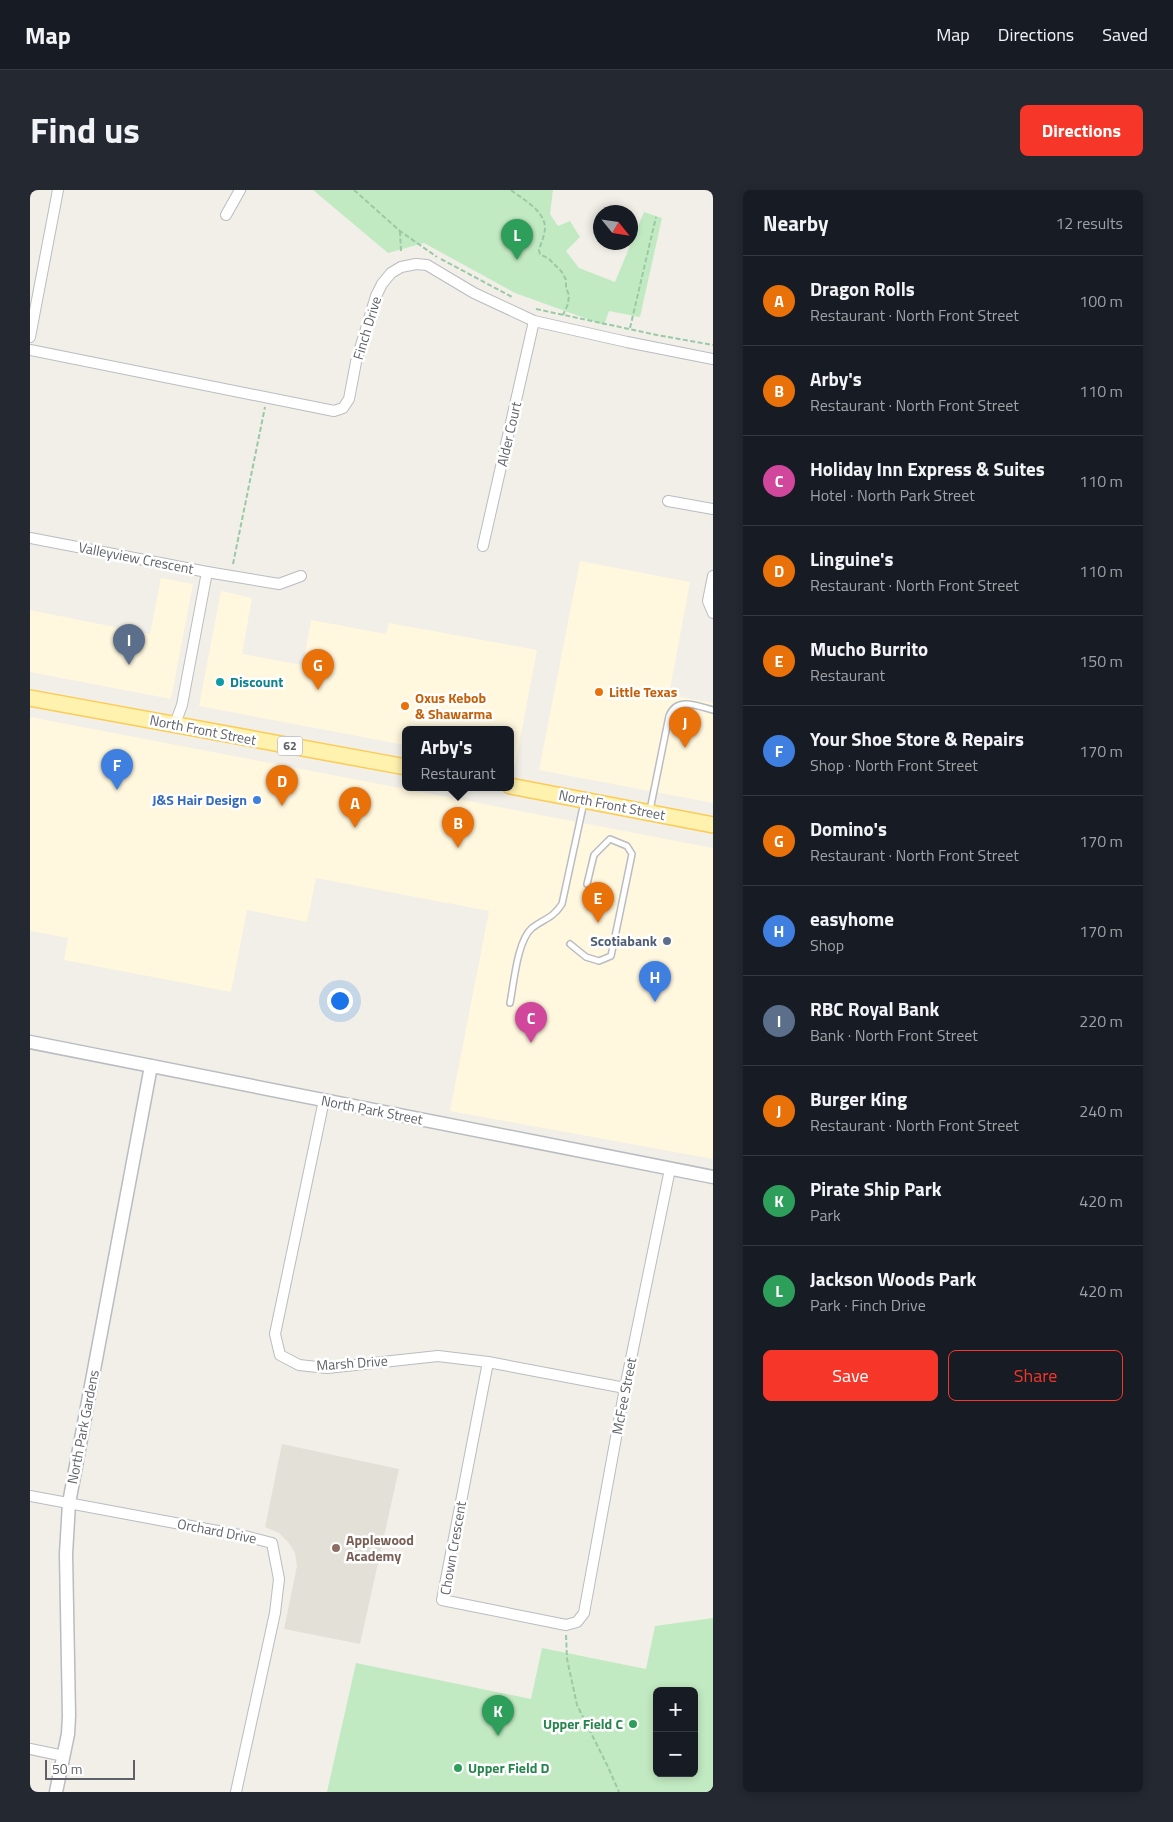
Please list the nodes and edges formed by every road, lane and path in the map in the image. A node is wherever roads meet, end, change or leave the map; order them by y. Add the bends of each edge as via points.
1 (58, 190) edge
2 (240, 190) edge
3 (354, 190) edge
4 (511, 190) edge
5 (226, 214) dead end
6 (656, 217) dead end
7 (400, 231) junction
8 (401, 252) dead end
9 (519, 301) dead end
10 (532, 308) dead end
11 (562, 315) junction
12 (534, 321) junction
13 (630, 329) junction
14 (30, 337) edge
15 (627, 342) junction
16 (713, 345) edge
17 (30, 350) edge
18 (713, 359) edge
19 (267, 398) junction
20 (668, 501) dead end
21 (713, 509) edge
22 (30, 538) edge
23 (483, 546) dead end
24 (207, 572) junction
25 (230, 575) junction
26 (301, 576) dead end
27 (713, 576) edge
28 (713, 613) edge
29 (30, 698) edge
30 (713, 710) edge
31 (175, 724) junction
32 (402, 766) edge
33 (514, 787) edge
34 (584, 799) junction
35 (650, 812) junction
36 (713, 825) edge
37 (587, 884) dead end
38 (570, 944) dead end
39 (510, 1003) dead end
40 (30, 1042) edge
41 (151, 1066) junction
42 (324, 1100) junction
43 (670, 1169) junction
44 (713, 1177) edge
45 (488, 1362) junction
46 (624, 1388) junction
47 (30, 1496) edge
48 (69, 1503) junction
49 (577, 1622) joint
50 (566, 1625) junction
51 (30, 1749) edge
52 (64, 1756) junction
53 (56, 1792) edge
54 (236, 1792) edge
55 (619, 1792) edge

1 - 14 street
2 - 5 street
3 - 7 path
4 - 11 path via 543,219 545,226 540,254 562,272 570,295
6 - 13 path
7 - 8 path
7 - 9 path via 437,257
10 - 11 path
11 - 13 path
12 - 15 street, Finch Drive
12 - 19 street, Finch Drive via 474,293 427,266 401,267 391,273 376,296 356,362 349,399 343,408 334,411
12 - 23 street, Alder Court
13 - 15 path
13 - 16 path
15 - 18 street, Finch Drive
17 - 19 street, Finch Drive
19 - 25 path
20 - 21 street
22 - 24 street, Valleyview Crescent
24 - 25 street
24 - 31 street, Valleyview Crescent via 182,705
25 - 26 street via 279,584
27 - 28 street via 708,601
29 - 31 main road, North Front Street / 62
30 - 35 lane via 683,704 672,709
31 - 32 main road, North Front Street / 62
33 - 34 main road, North Front Street
34 - 35 main road, North Front Street
34 - 39 lane via 562,904 555,915 532,929 523,941
35 - 36 main road, North Front Street
37 - 38 lane via 594,855 610,839 627,846 632,854 611,956 600,962 586,957
40 - 41 street, North Park Street
41 - 42 street, North Park Street
41 - 48 street, North Park Gardens
42 - 43 street, North Park Street
42 - 45 street, Marsh Drive via 275,1334 280,1355 299,1365 327,1368 438,1356
43 - 44 street, North Park Street
43 - 46 street, McFee Street
45 - 46 street, Marsh Drive
45 - 50 street, Chown Crescent via 442,1600
46 - 49 street, McFee Street via 584,1613
47 - 48 street, Orchard Drive
48 - 52 street, North Park Gardens via 66,1524 69,1716
48 - 54 street, Orchard Drive via 272,1543 279,1579 275,1614
49 - 50 street, Chown Crescent
50 - 55 path via 567,1659 577,1705
51 - 52 street
52 - 53 street, North Park Gardens

